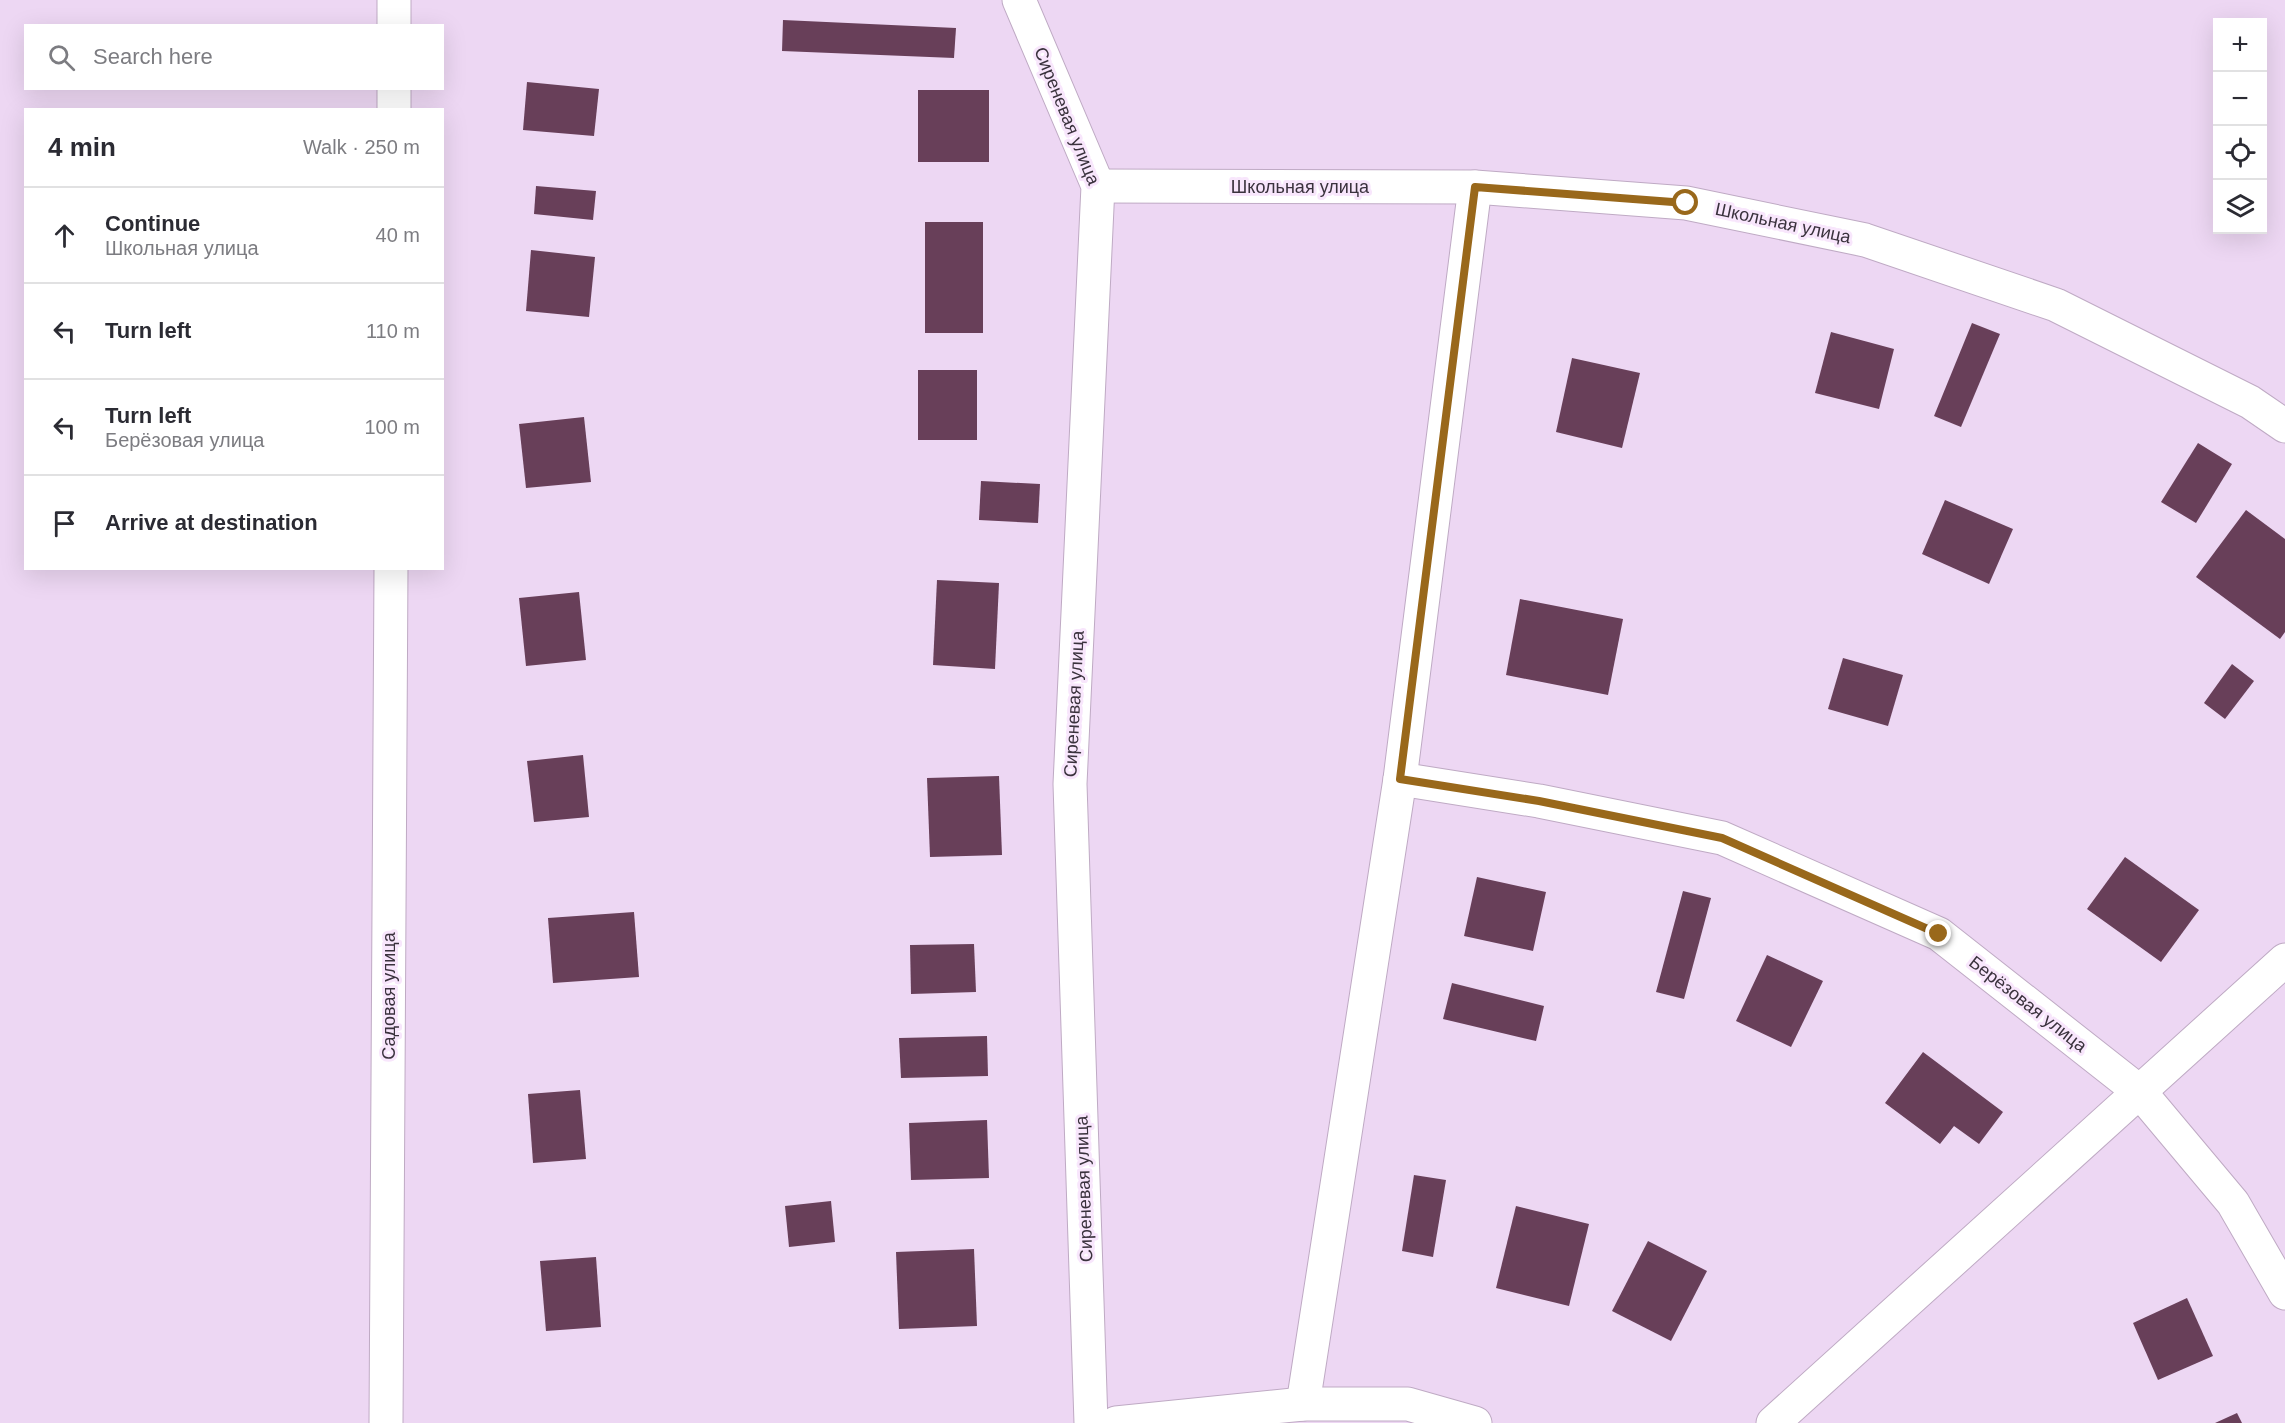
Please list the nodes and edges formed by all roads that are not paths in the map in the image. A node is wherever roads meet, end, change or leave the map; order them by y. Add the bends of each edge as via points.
1 (394, 0) edge
2 (1019, 0) edge
3 (394, 24) edge
4 (394, 90) edge
5 (394, 108) edge
6 (1098, 186) junction
7 (1475, 187) junction
8 (2285, 426) edge
9 (391, 570) edge
10 (1400, 779) junction
11 (2285, 960) edge
12 (2140, 1092) junction
13 (2285, 1293) edge
14 (1303, 1404) junction
15 (386, 1423) edge
16 (1092, 1423) edge
17 (1116, 1423) edge
18 (1475, 1423) edge
19 (1773, 1423) edge

1 - 3 street
2 - 6 street, Сиреневая улица
4 - 5 street
6 - 7 street, Школьная улица
6 - 16 street, Сиреневая улица via 1070,784
7 - 8 street, Школьная улица via 1686,203 1865,240 2056,305 2250,402
7 - 10 street
9 - 15 street, Садовая улица
10 - 12 street, Берёзовая улица via 1539,801 1722,838 1939,934
10 - 14 street
11 - 12 street
12 - 13 street, Берёзовая улица via 2233,1203
12 - 19 street
14 - 17 street
14 - 18 street via 1408,1404

